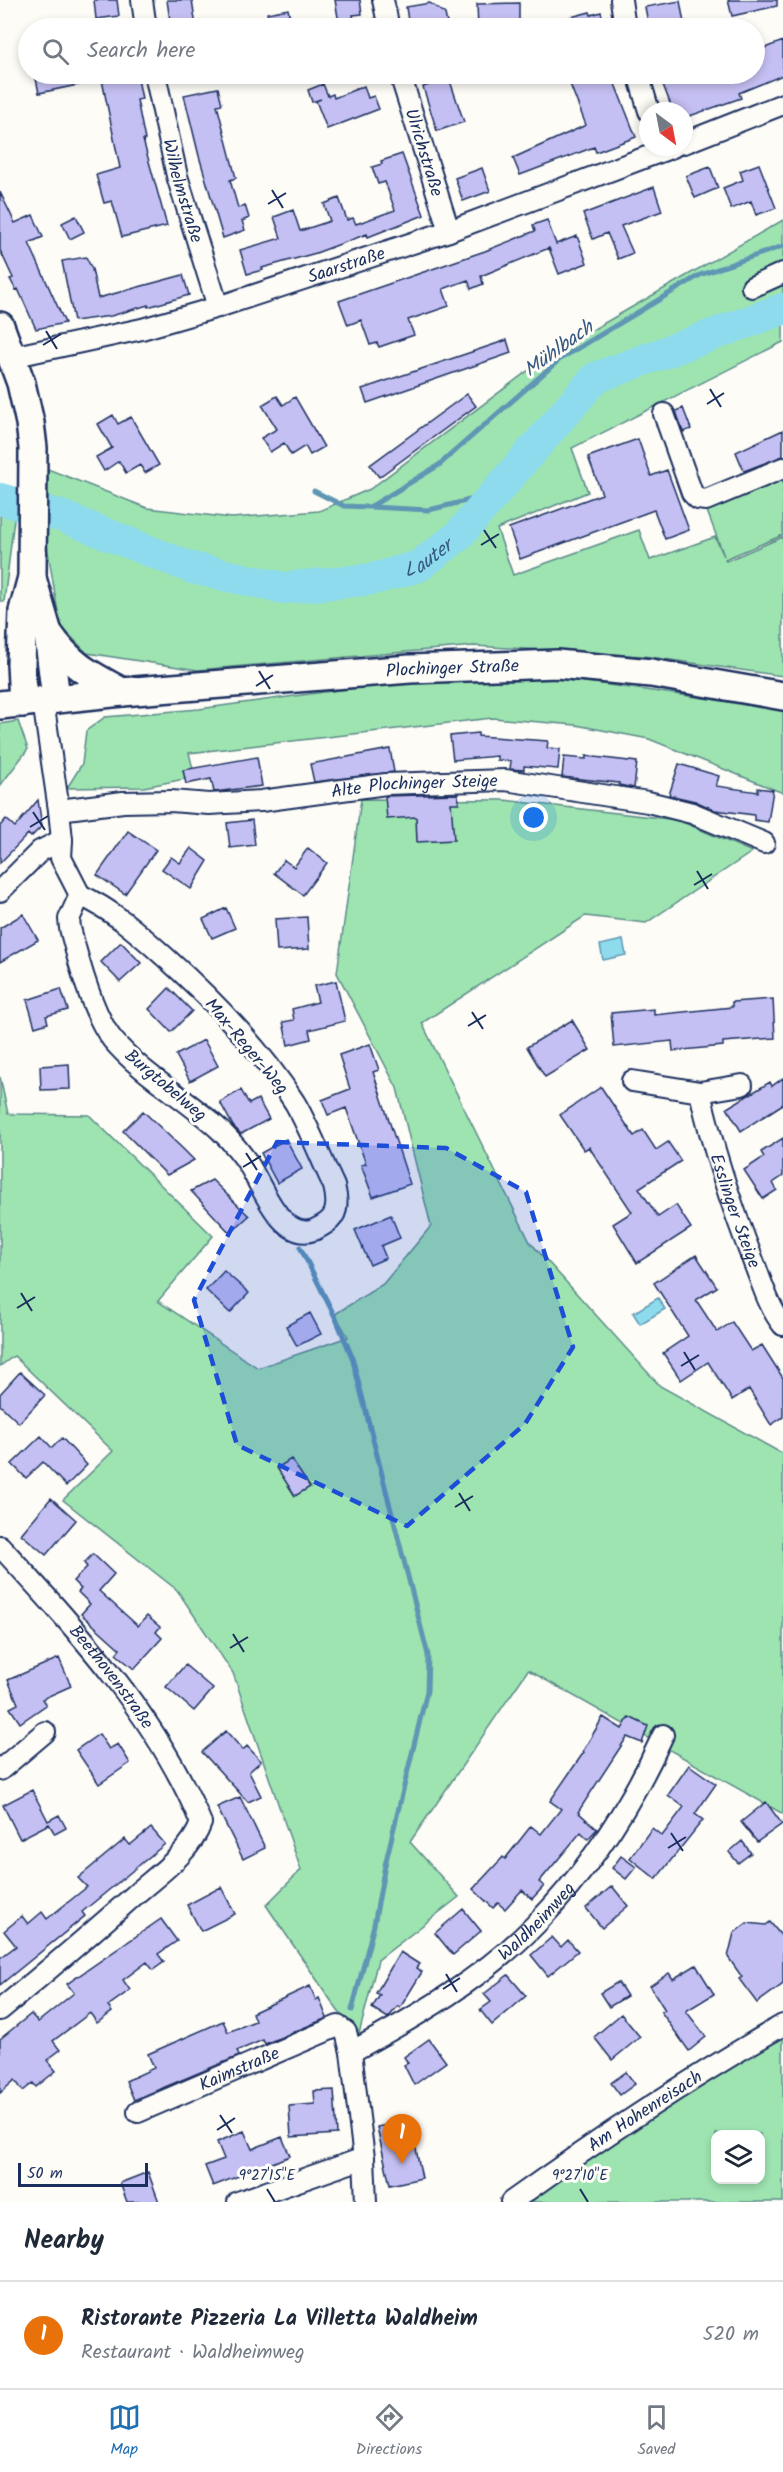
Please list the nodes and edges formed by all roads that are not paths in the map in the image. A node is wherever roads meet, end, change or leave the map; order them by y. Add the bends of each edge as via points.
1 (142, 0) edge
2 (383, 0) edge
3 (621, 0) edge
4 (145, 18) edge
5 (387, 18) edge
6 (624, 18) edge
7 (157, 84) edge
8 (403, 84) edge
9 (641, 84) edge
10 (646, 102) edge
11 (783, 104) edge
12 (693, 139) edge
13 (644, 156) edge
14 (449, 231) junction
15 (783, 273) edge
16 (752, 287) dead end
17 (218, 307) junction
18 (0, 326) edge
19 (11, 357) junction
20 (664, 414) dead end
21 (783, 468) edge
22 (32, 577) junction
23 (48, 633) junction
24 (122, 692) junction
25 (783, 696) edge
26 (30, 702) edge
27 (59, 810) junction
28 (62, 840) junction
29 (764, 843) dead end
30 (0, 891) edge
31 (80, 895) junction
32 (632, 1081) dead end
33 (742, 1085) dead end
34 (700, 1092) junction
35 (308, 1232) joint
36 (783, 1325) edge
37 (0, 1546) edge
38 (45, 1732) dead end
39 (663, 1735) dead end
40 (0, 1770) edge
41 (0, 2010) edge
42 (783, 2025) edge
43 (351, 2052) junction
44 (138, 2112) dead end
45 (364, 2158) junction
46 (238, 2202) edge
47 (366, 2202) edge
48 (511, 2202) edge

1 - 4 street
2 - 5 street
3 - 6 street
7 - 17 street, Wilhelmstraße via 177,176
8 - 14 street, Ulrichstraße
9 - 10 street
11 - 12 street
13 - 14 street, Saarstraße
14 - 17 street, Saarstraße
15 - 16 street
17 - 19 street, Saarstraße via 141,330
18 - 19 main road
19 - 22 main road via 30,423 34,471
20 - 21 street via 692,493 698,499 706,500
22 - 23 main road
22 - 26 main road via 23,610 21,664
23 - 24 main road via 76,666
23 - 26 main road
24 - 25 main road, Plochinger Straße via 410,669 557,664 651,673
24 - 26 main road, Plochinger Straße
26 - 27 street
27 - 28 street
27 - 29 street, Alte Plochinger Steige via 123,802 261,801 386,784 505,780 648,802 692,813
28 - 30 street via 40,851
28 - 31 street via 61,858
31 - 35 street, Burgtobelweg via 69,919 70,928 102,1024 112,1039 218,1128 236,1146 276,1212 289,1227
31 - 35 street, Max-Reger-Weg via 129,924 220,1009 264,1060 295,1105 337,1199 331,1220
32 - 34 street
33 - 34 street
34 - 36 street, Esslinger Steige via 710,1138 738,1222
37 - 41 street, Beethovenstraße via 84,1640 140,1714 174,1768 201,1823 182,1852
38 - 40 street
39 - 43 street, Waldheimweg via 620,1817 537,1923 451,1993
42 - 48 street, Am Hohenreisach via 611,2131
43 - 44 street, Kaimstraße via 346,2032 338,2026
43 - 45 street
45 - 46 street
45 - 47 street

